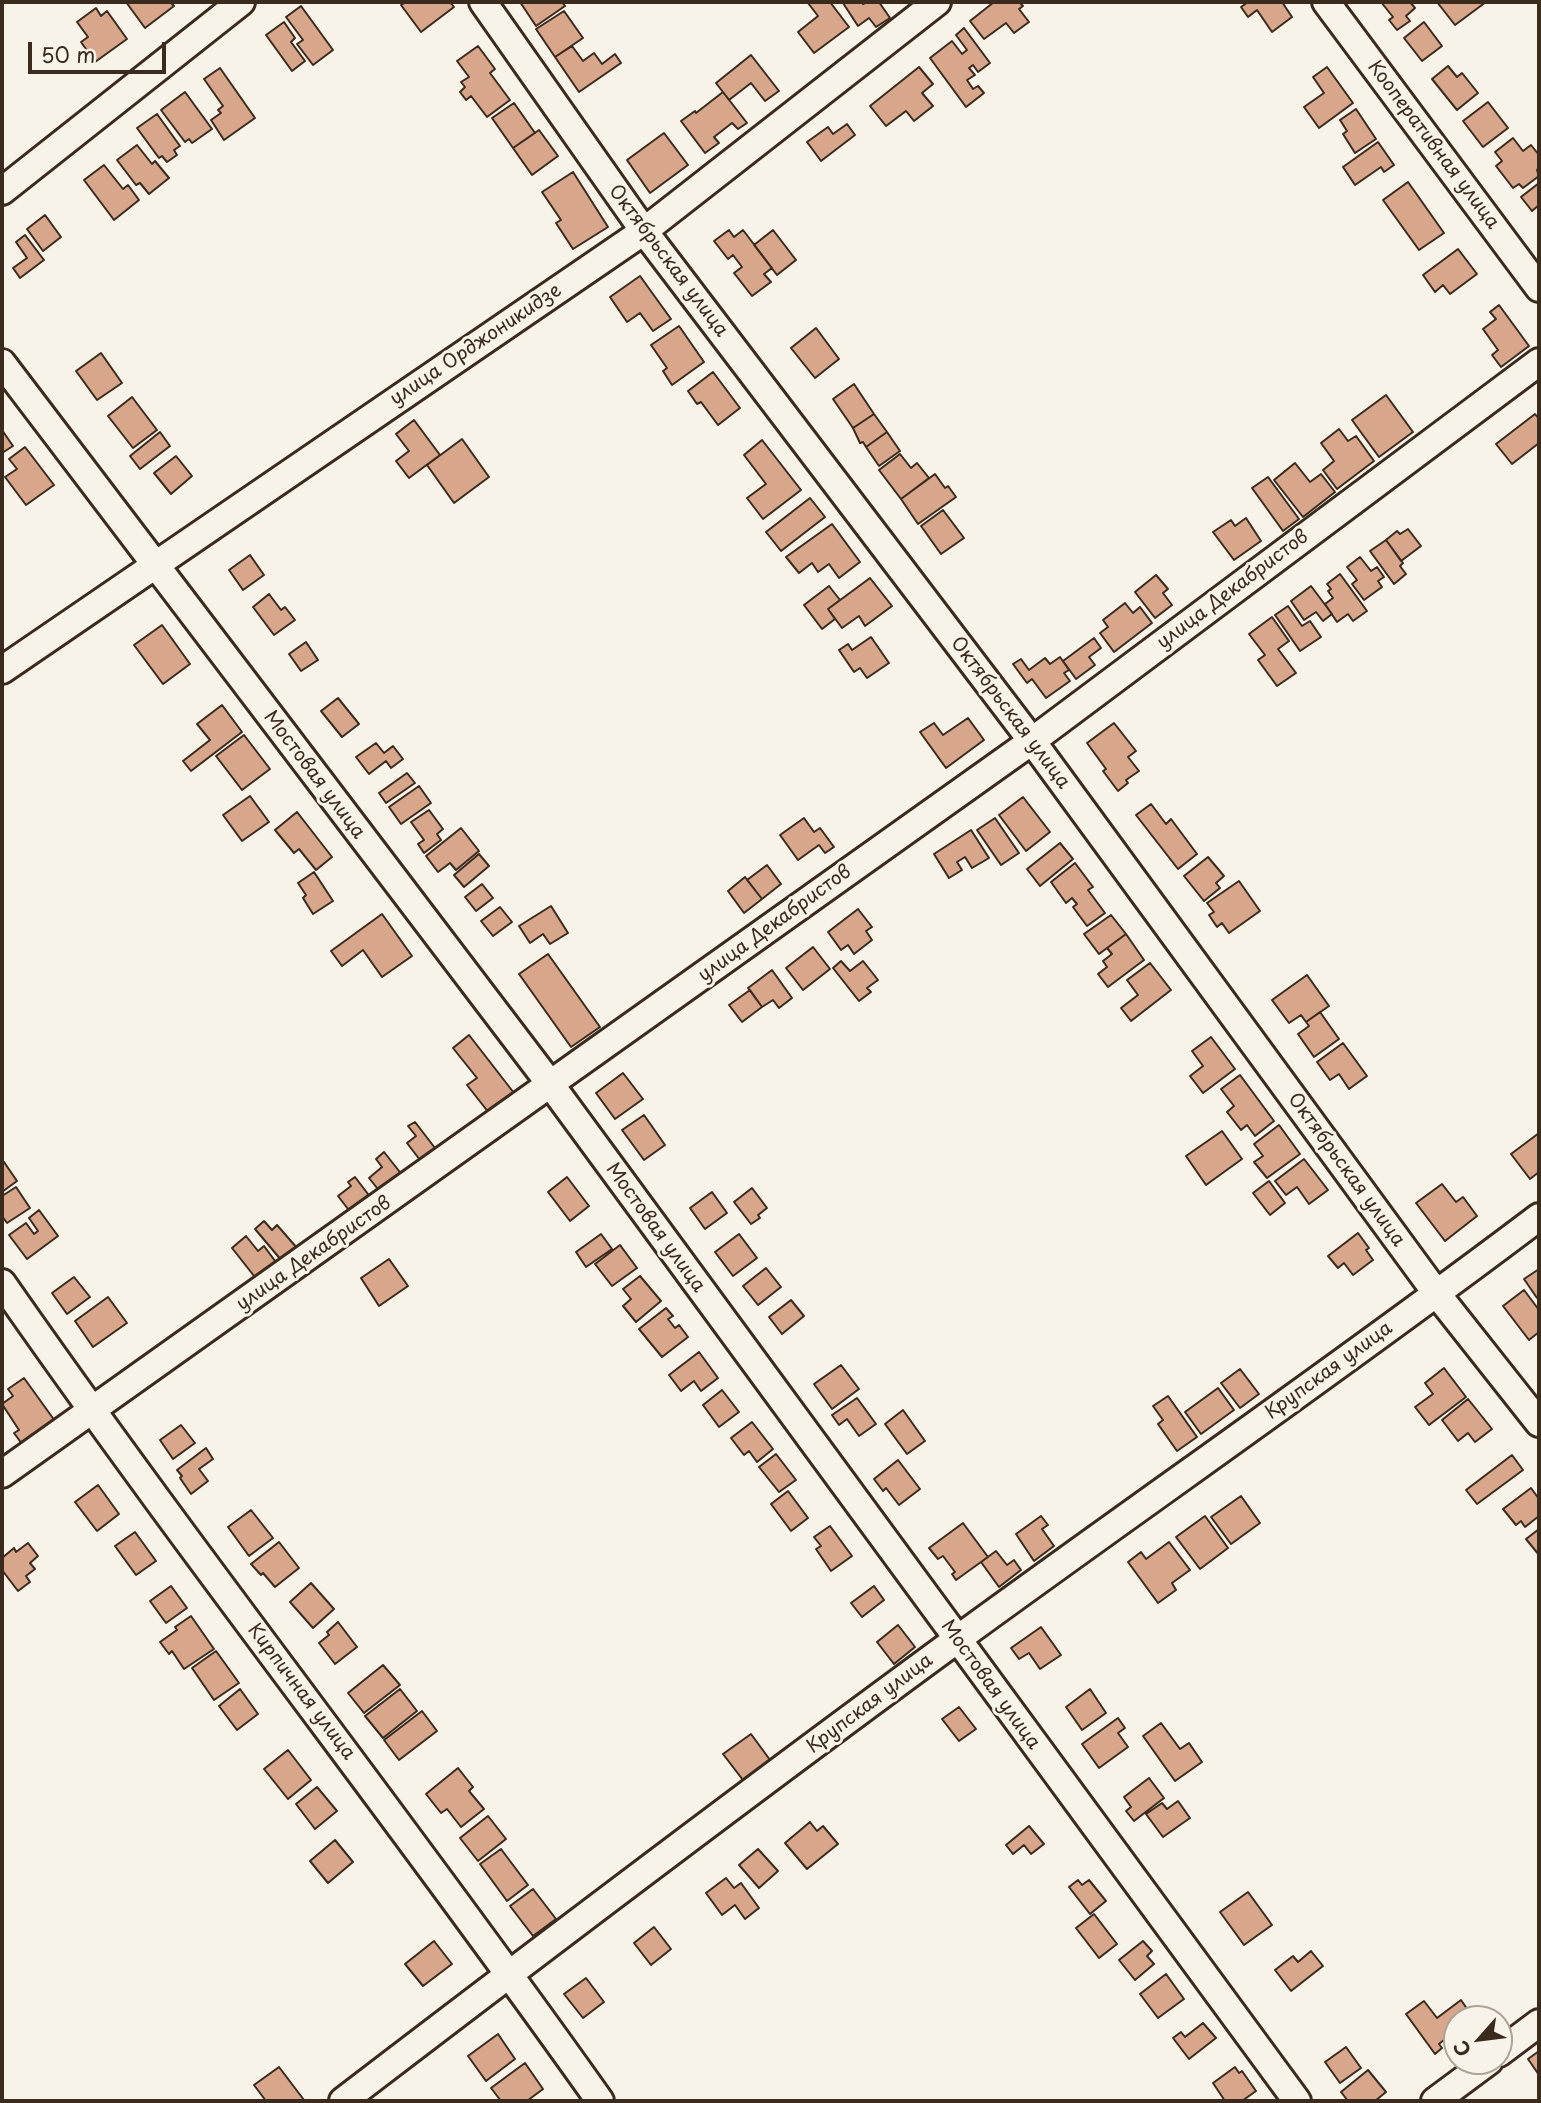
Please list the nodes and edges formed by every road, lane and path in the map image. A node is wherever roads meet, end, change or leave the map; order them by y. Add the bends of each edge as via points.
1 (241, 2) edge
2 (483, 2) edge
3 (937, 2) edge
4 (1326, 2) edge
5 (2, 191) edge
6 (643, 231) junction
7 (1539, 288) edge
8 (1539, 362) edge
9 (2, 363) edge
10 (153, 565) junction
11 (2, 670) edge
12 (1032, 741) junction
13 (551, 1085) junction
14 (1539, 1217) edge
15 (2, 1283) edge
16 (1437, 1294) junction
17 (91, 1412) junction
18 (1539, 1423) edge
19 (2, 1474) edge
20 (957, 1640) junction
21 (510, 1974) junction
22 (1539, 2023) edge
23 (1513, 2042) edge
24 (1470, 2075) edge
25 (344, 2101) edge
26 (600, 2101) edge
27 (1297, 2101) edge
28 (1435, 2101) edge

1 - 5 street
2 - 6 street, Октябрьская улица
3 - 6 street, улица Орджоникидзе
4 - 7 street, Кооперативная улица
6 - 10 street, улица Орджоникидзе
6 - 12 street, Октябрьская улица
8 - 12 street, улица Декабристов
9 - 10 street, Мостовая улица
10 - 11 street, улица Орджоникидзе
10 - 13 street, Мостовая улица
12 - 13 street, улица Декабристов
12 - 16 street, Октябрьская улица
13 - 17 street, улица Декабристов
13 - 20 street, Мостовая улица
14 - 16 street, Крупская улица
15 - 17 street, Кирпичная улица
16 - 18 street, Октябрьская улица
16 - 20 street, Крупская улица
17 - 19 street, улица Декабристов
17 - 21 street, Кирпичная улица
20 - 21 street, Крупская улица
20 - 27 street, Мостовая улица
21 - 25 street, Крупская улица
21 - 26 street, Кирпичная улица
22 - 23 street
24 - 28 street

